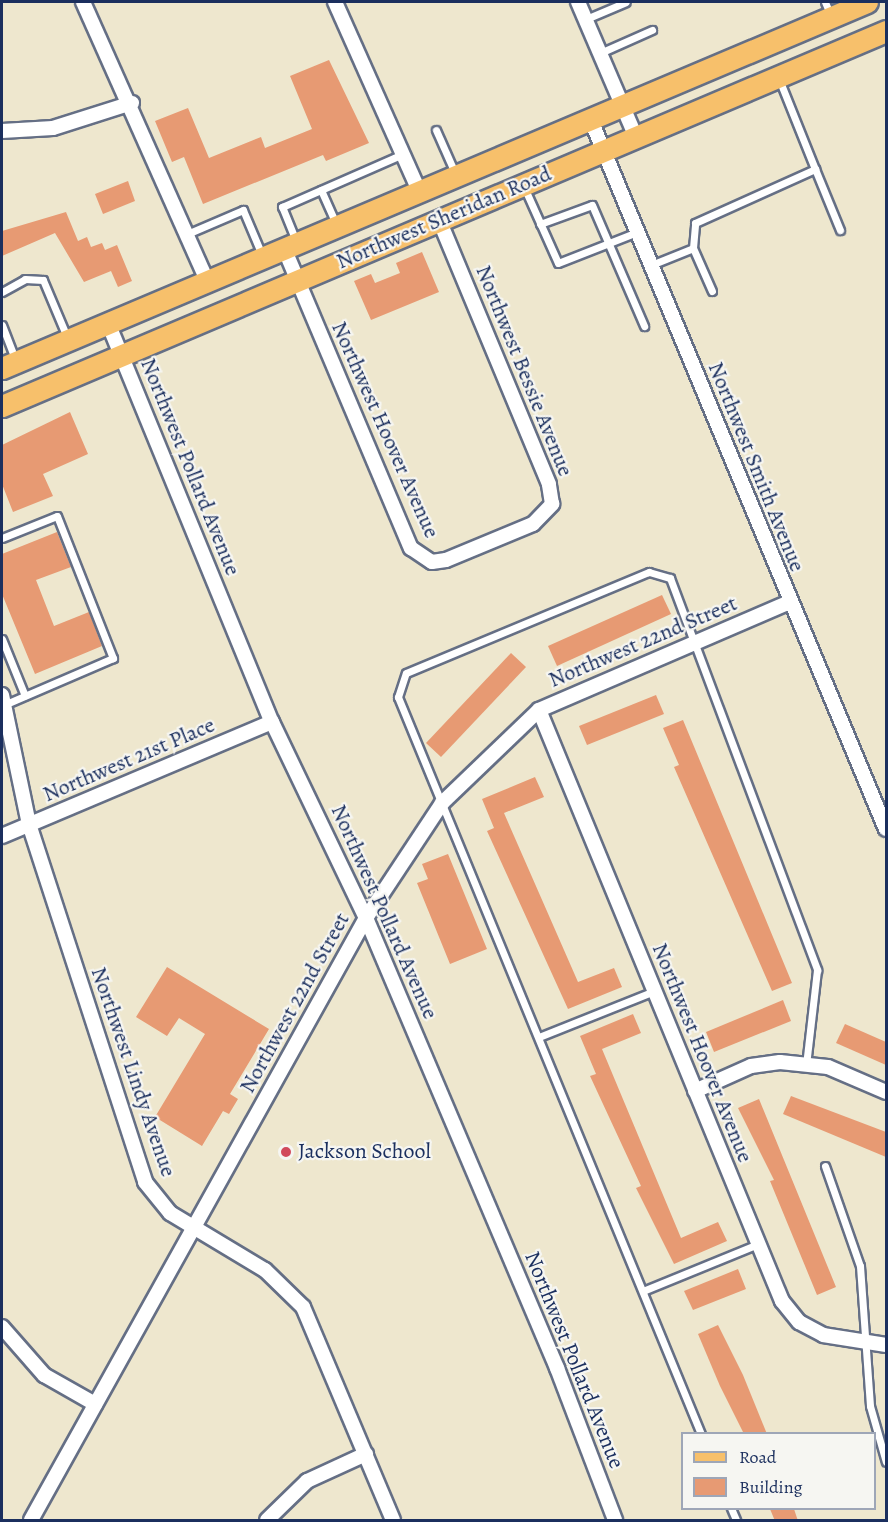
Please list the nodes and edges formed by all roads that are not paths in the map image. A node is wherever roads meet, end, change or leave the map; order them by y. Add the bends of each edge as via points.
1 (83, 2) edge
2 (335, 2) edge
3 (578, 2) edge
4 (626, 2) edge
5 (867, 2) edge
6 (828, 9) edge
7 (585, 19) junction
8 (652, 30) dead end
9 (886, 31) edge
10 (600, 53) junction
11 (778, 77) junction
12 (132, 103) junction
13 (622, 105) junction
14 (590, 118) junction
15 (436, 130) dead end
16 (2, 131) edge
17 (636, 137) junction
18 (604, 150) junction
19 (402, 154) junction
20 (815, 170) junction
21 (456, 175) junction
22 (523, 185) junction
23 (321, 190) junction
24 (419, 191) junction
25 (439, 220) junction
26 (540, 224) junction
27 (337, 226) junction
28 (840, 230) dead end
29 (637, 232) junction
30 (187, 234) junction
31 (609, 244) junction
32 (291, 245) junction
33 (693, 248) junction
34 (263, 257) junction
35 (651, 265) junction
36 (298, 280) junction
37 (207, 281) junction
38 (712, 291) dead end
39 (2, 292) edge
40 (108, 323) junction
41 (2, 325) edge
42 (644, 326) dead end
43 (68, 340) junction
44 (122, 355) junction
45 (9, 365) edge
46 (2, 406) edge
47 (2, 538) edge
48 (491, 542) joint
49 (788, 603) junction
50 (2, 639) edge
51 (696, 641) junction
52 (25, 696) junction
53 (4, 707) edge
54 (539, 710) junction
55 (272, 722) junction
56 (442, 803) junction
57 (29, 824) junction
58 (886, 829) edge
59 (2, 836) edge
60 (366, 918) junction
61 (654, 991) junction
62 (539, 1037) junction
63 (806, 1065) junction
64 (695, 1091) junction
65 (886, 1092) edge
66 (825, 1166) dead end
67 (194, 1228) junction
68 (758, 1244) junction
69 (643, 1291) junction
70 (2, 1327) edge
71 (861, 1341) junction
72 (886, 1345) edge
73 (94, 1404) junction
74 (700, 1432) edge
75 (366, 1454) junction
76 (886, 1461) edge
77 (31, 1521) edge
78 (267, 1521) edge
79 (393, 1521) edge
80 (615, 1521) edge

1 - 12 street
2 - 19 street
3 - 7 street
4 - 7 lane
5 - 6 main road, Northwest Sheridan Road
6 - 13 main road, Northwest Sheridan Road
7 - 10 street
8 - 10 lane
9 - 11 main road, Northwest Sheridan Road
10 - 13 street
11 - 17 main road, Northwest Sheridan Road
11 - 20 lane
12 - 16 street via 53,128
12 - 30 street
13 - 14 main road, Northwest Sheridan Road
13 - 17 street
14 - 18 street, Northwest Smith Avenue
14 - 21 main road, Northwest Sheridan Road
15 - 21 lane
17 - 18 main road, Northwest Sheridan Road
18 - 22 main road, Northwest Sheridan Road
18 - 29 street, Northwest Smith Avenue
19 - 23 lane
19 - 24 street
20 - 28 lane
20 - 33 lane via 695,223
21 - 24 main road, Northwest Sheridan Road
22 - 25 main road, Northwest Sheridan Road
22 - 26 lane
23 - 27 lane
23 - 32 lane via 282,207
24 - 27 main road, Northwest Sheridan Road
25 - 36 main road, Northwest Sheridan Road
25 - 48 street, Northwest Bessie Avenue via 549,484 552,504 546,515
26 - 31 lane via 558,263
26 - 31 lane via 592,205
27 - 32 main road, Northwest Sheridan Road
29 - 31 lane
29 - 35 street, Northwest Smith Avenue
30 - 34 lane via 243,210
30 - 37 street
31 - 42 lane
32 - 34 main road, Northwest Sheridan Road
32 - 36 street, Northwest Hoover Avenue
33 - 35 lane
33 - 38 lane
34 - 37 main road, Northwest Sheridan Road
35 - 49 street, Northwest Smith Avenue
36 - 44 main road, Northwest Sheridan Road
36 - 48 street, Northwest Hoover Avenue via 411,548 432,562
37 - 40 main road, Northwest Sheridan Road
39 - 43 lane via 25,279 43,280
40 - 43 main road, Northwest Sheridan Road
40 - 44 street, Northwest Pollard Avenue
41 - 45 lane
43 - 45 main road, Northwest Sheridan Road
44 - 46 main road, Northwest Sheridan Road
44 - 55 street, Northwest Pollard Avenue
47 - 52 lane via 57,516 113,658
49 - 51 street, Northwest 22nd Street
49 - 58 street, Northwest Smith Avenue
50 - 52 lane
51 - 54 street, Northwest 22nd Street
51 - 56 lane via 670,578 649,572 406,673 398,697
51 - 63 lane via 723,730 817,970
52 - 53 lane
53 - 57 street, Northwest Lindy Avenue
54 - 56 street, Northwest 22nd Street
54 - 61 street, Northwest Hoover Avenue
55 - 57 street, Northwest 21st Place
55 - 60 street, Northwest Pollard Avenue
56 - 60 street, Northwest 22nd Street
56 - 62 lane
57 - 59 street, Northwest 21st Place
57 - 67 street, Northwest Lindy Avenue via 137,1162 157,1201
60 - 67 street, Northwest 22nd Street
60 - 80 street, Northwest Pollard Avenue via 557,1368
61 - 62 lane
61 - 64 street, Northwest Hoover Avenue
62 - 69 lane
63 - 64 street via 751,1066
63 - 65 street via 828,1067
64 - 68 street, Northwest Hoover Avenue
66 - 71 lane via 860,1266
67 - 73 street, Northwest 22nd Street
67 - 75 street, Northwest Lindy Avenue via 265,1270 303,1307
68 - 69 lane
68 - 71 street, Northwest Hoover Avenue via 782,1301 800,1322 823,1335
69 - 74 lane
70 - 73 street via 44,1375
71 - 72 street, Northwest Hoover Avenue
71 - 76 lane via 870,1406
73 - 77 street, Northwest 22nd Street
75 - 78 street via 307,1481
75 - 79 street, Northwest Lindy Avenue

